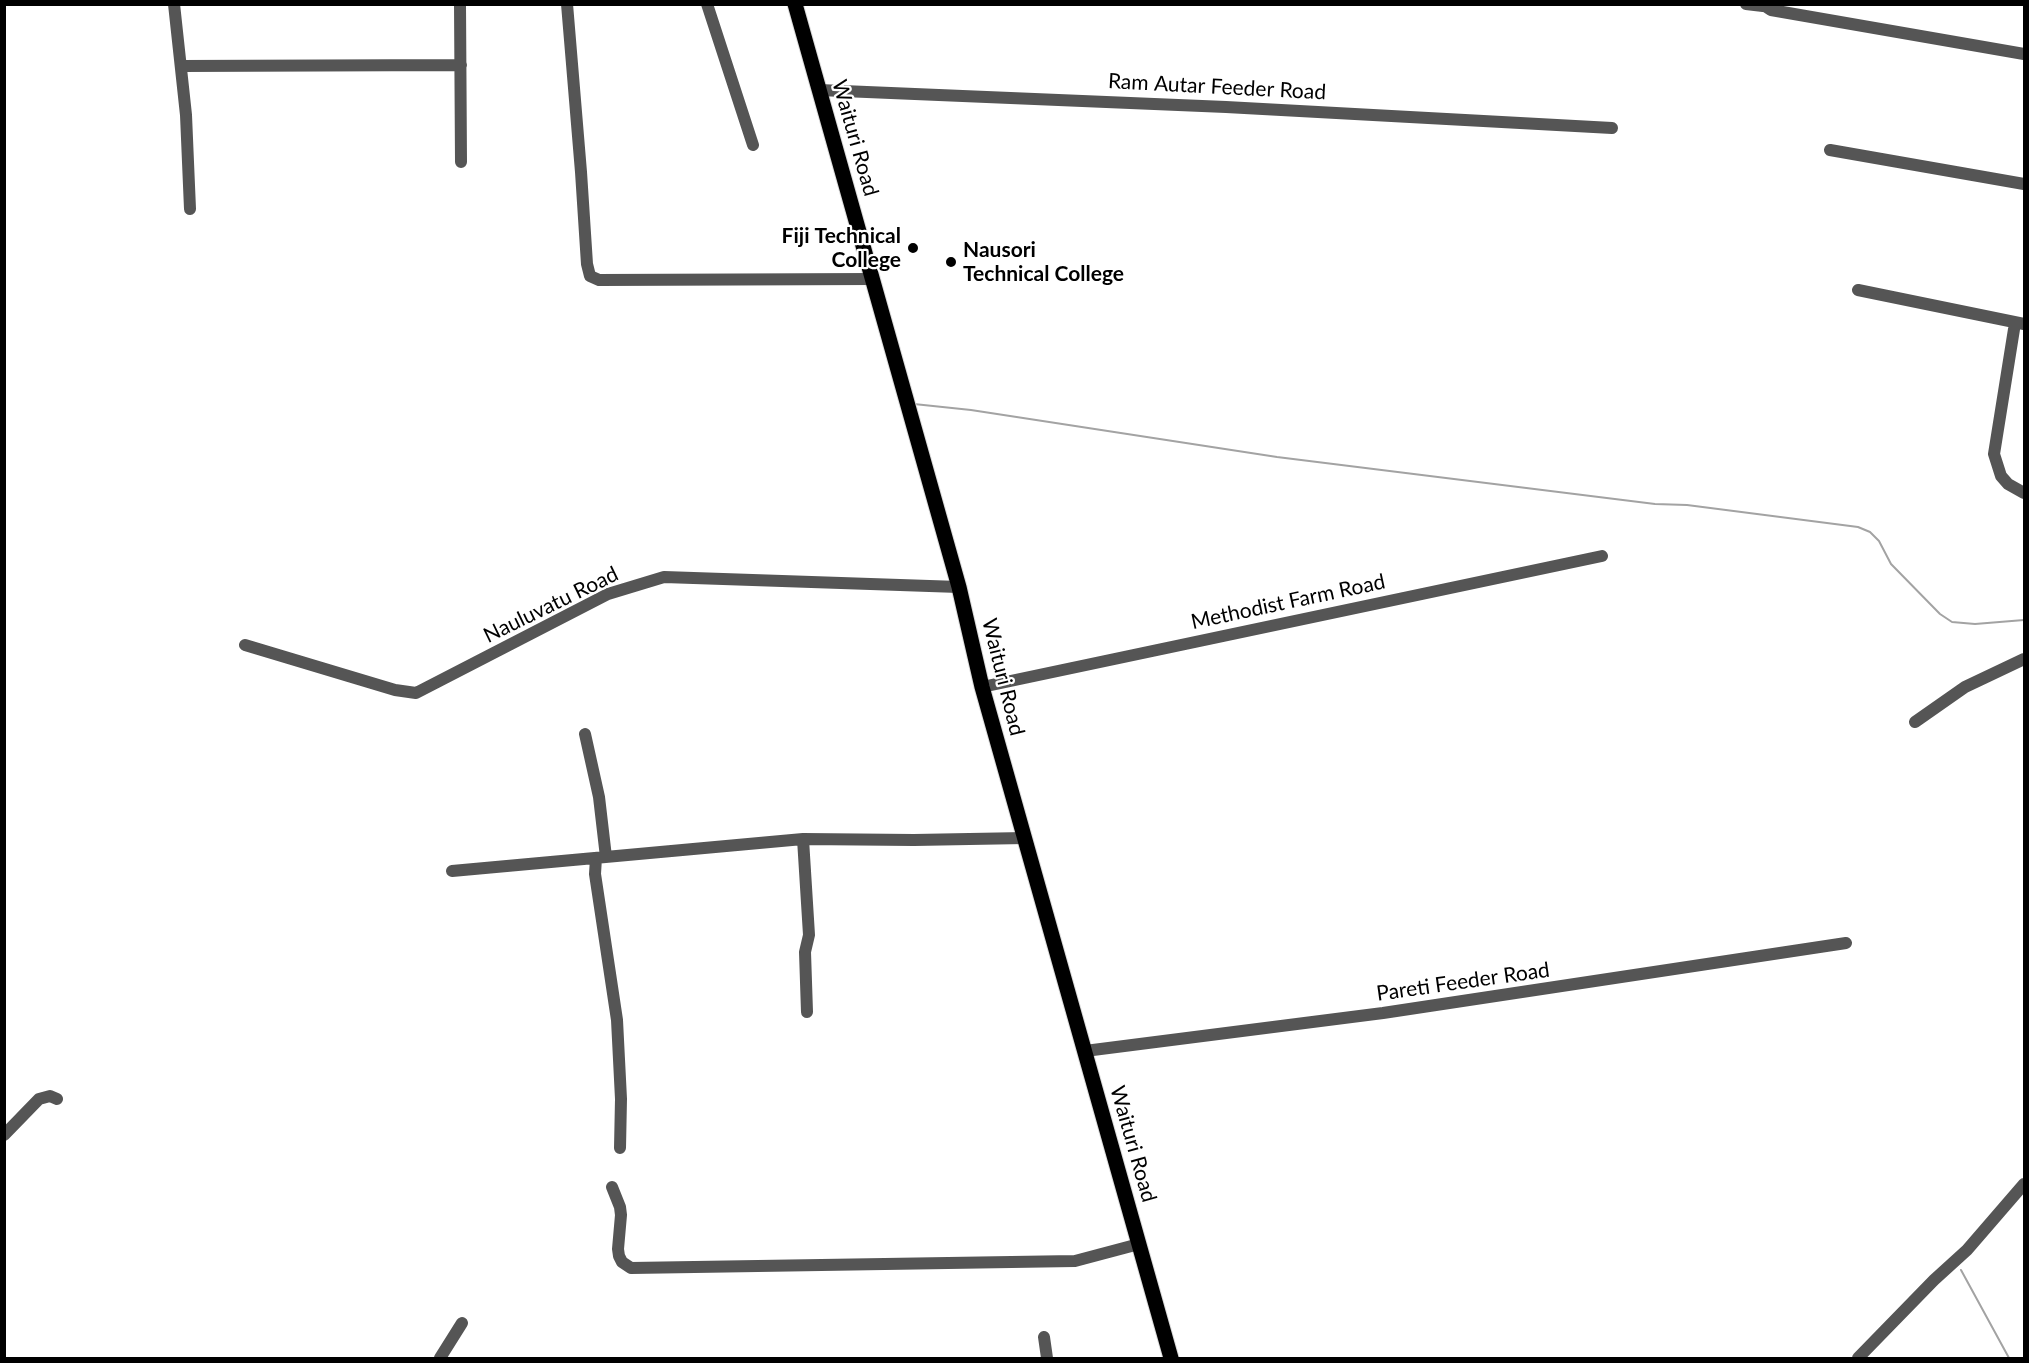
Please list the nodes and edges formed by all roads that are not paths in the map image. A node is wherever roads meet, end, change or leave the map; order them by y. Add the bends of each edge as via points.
1 (174, 4) edge
2 (460, 4) edge
3 (567, 4) edge
4 (707, 4) edge
5 (795, 4) edge
6 (1746, 4) edge
7 (1762, 5) edge
8 (2025, 54) edge
9 (460, 64) junction
10 (181, 66) junction
11 (819, 90) junction
12 (1612, 128) dead end
13 (753, 145) dead end
14 (1830, 150) dead end
15 (462, 162) dead end
16 (2025, 184) edge
17 (190, 209) dead end
18 (873, 279) junction
19 (1858, 290) dead end
20 (2020, 323) edge
21 (2025, 493) edge
22 (1602, 556) dead end
23 (959, 587) junction
24 (245, 645) dead end
25 (2025, 659) edge
26 (982, 687) junction
27 (1915, 722) dead end
28 (585, 734) dead end
29 (1025, 838) junction
30 (803, 839) junction
31 (601, 858) junction
32 (452, 871) dead end
33 (1846, 943) dead end
34 (807, 1012) dead end
35 (1085, 1051) junction
36 (57, 1099) dead end
37 (4, 1135) edge
38 (620, 1148) dead end
39 (2025, 1184) edge
40 (612, 1187) dead end
41 (1139, 1244) junction
42 (462, 1323) dead end
43 (1044, 1337) dead end
44 (440, 1359) edge
45 (1047, 1359) edge
46 (1171, 1359) edge
47 (1858, 1359) edge

1 - 10 street
2 - 9 street
3 - 18 street via 590,276 599,280
4 - 13 street
5 - 11 main road, Waituri Road
6 - 7 street
7 - 8 street via 1771,10
9 - 10 street
9 - 15 street
10 - 17 street
11 - 12 street, Ram Autar Feeder Road via 1226,106
11 - 18 main road, Waituri Road
14 - 16 street
18 - 23 main road, Waituri Road
19 - 20 street
20 - 21 street via 1994,454 2001,476
22 - 26 street, Methodist Farm Road
23 - 24 street, Nauluvatu Road via 664,577 608,594 416,693
23 - 26 main road, Waituri Road
25 - 27 street via 1965,687
26 - 29 main road, Waituri Road
28 - 31 street via 600,797
29 - 30 street
29 - 35 main road, Waituri Road
30 - 31 street
30 - 34 street via 809,935 805,952
31 - 32 street
31 - 38 street via 595,874 616,1020
33 - 35 street, Pareti Feeder Road via 1394,1012
35 - 41 main road, Waituri Road
36 - 37 street via 39,1099
39 - 47 street via 1967,1250
40 - 41 street via 620,1207 619,1256 631,1268 1075,1261
41 - 46 main road, Waituri Road
42 - 44 street
43 - 45 street

